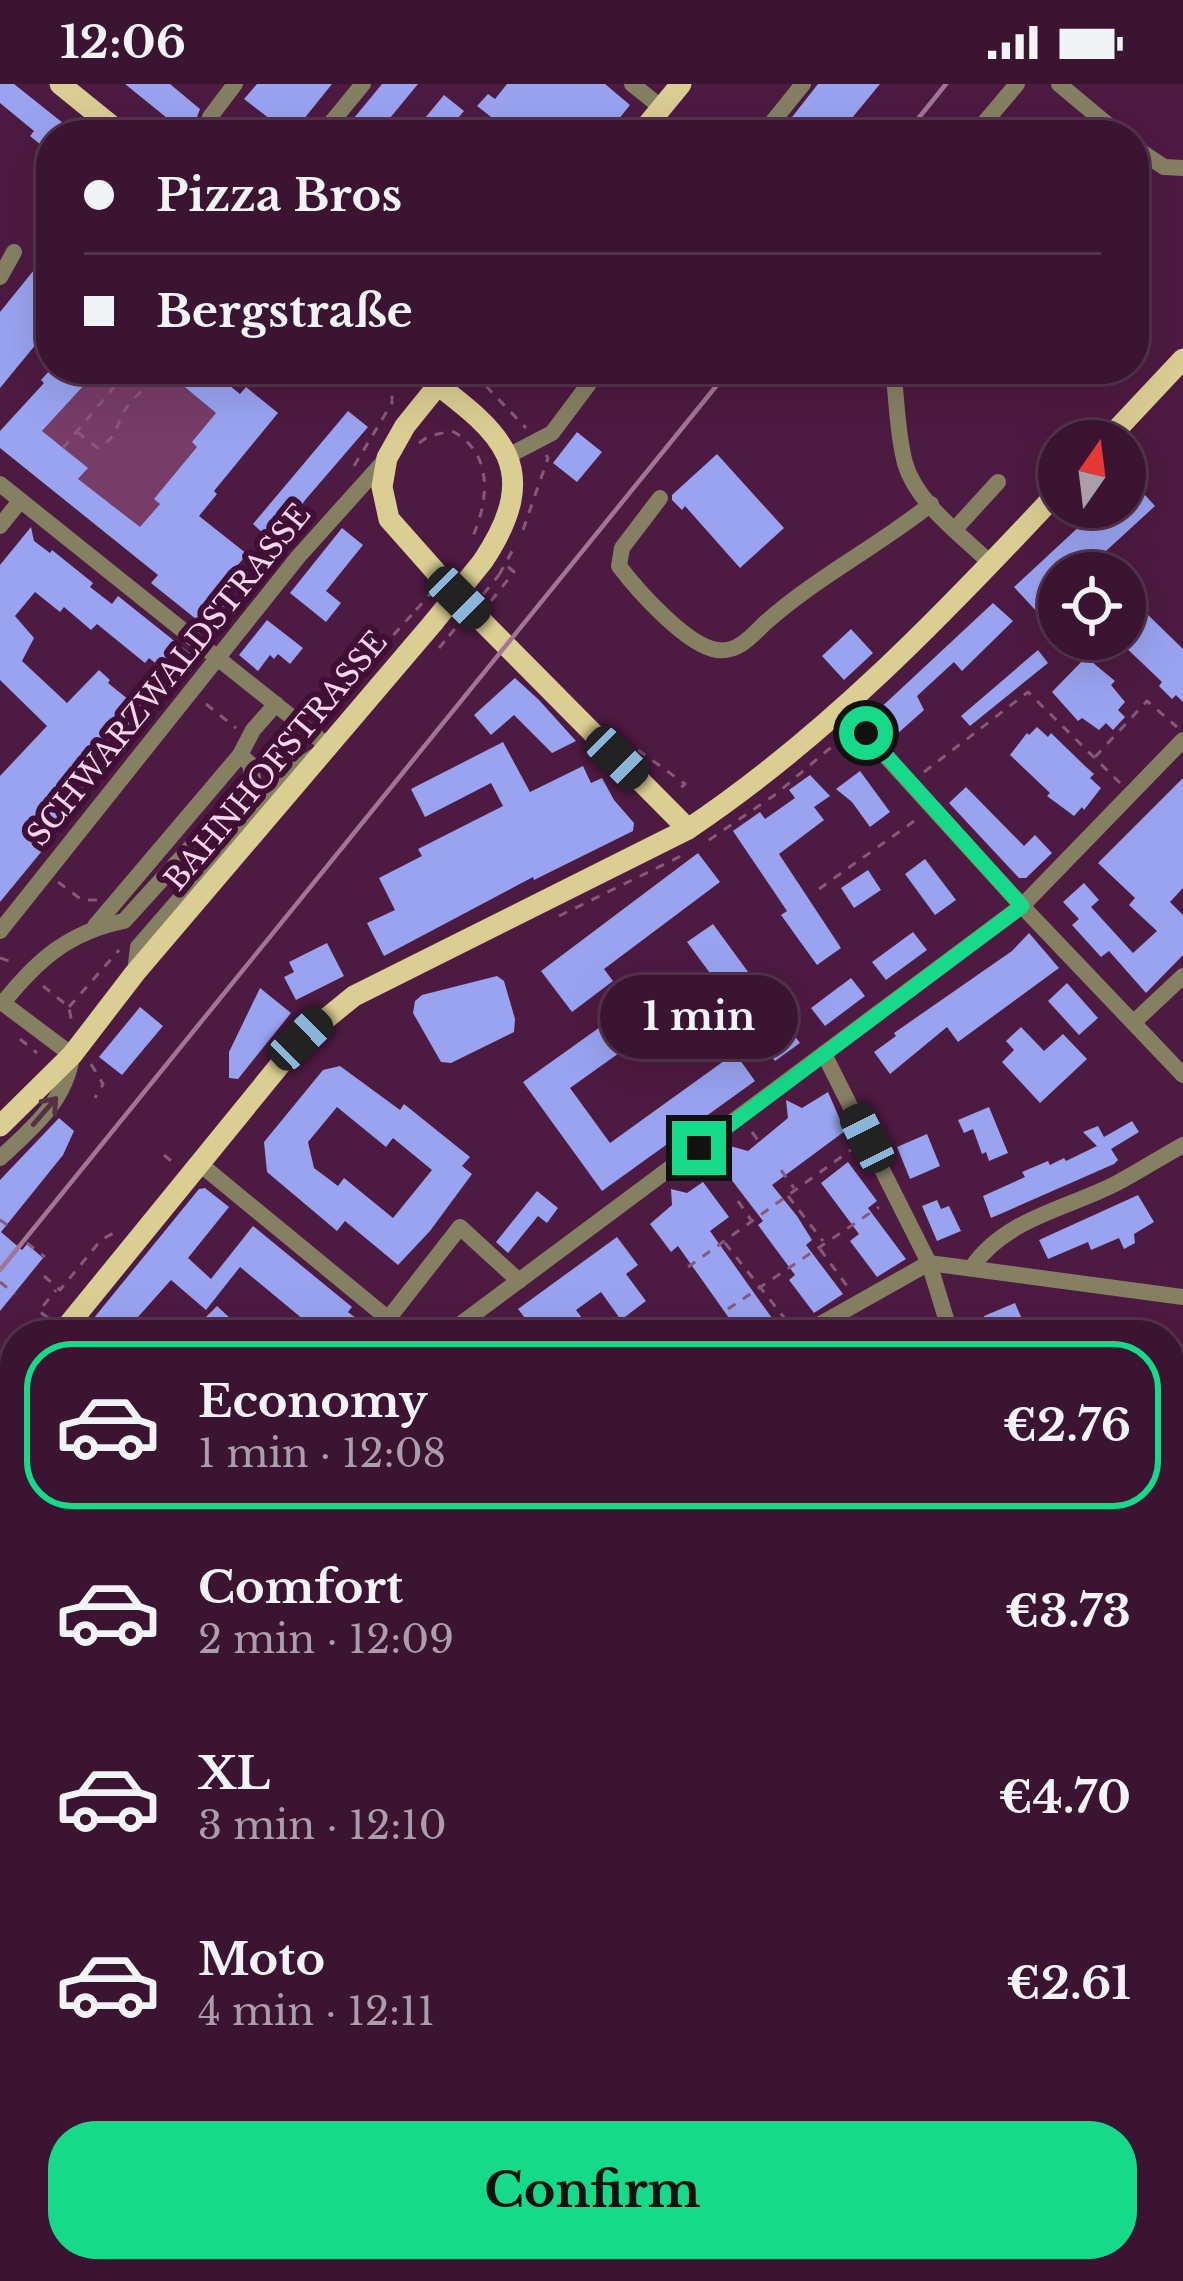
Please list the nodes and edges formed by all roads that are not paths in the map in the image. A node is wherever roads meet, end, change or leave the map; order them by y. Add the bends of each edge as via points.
1 (60, 84) edge
2 (235, 84) edge
3 (364, 84) edge
4 (632, 84) edge
5 (681, 84) edge
6 (794, 84) edge
7 (810, 84) edge
8 (1017, 84) edge
9 (1059, 84) edge
10 (662, 108) junction
11 (210, 117) tunnel mouth
12 (775, 118) joint
13 (104, 120) edge
14 (334, 120) edge
15 (652, 120) edge
16 (987, 120) edge
17 (1102, 120) edge
18 (1149, 157) edge
19 (1183, 168) edge
20 (14, 252) dead end
21 (0, 277) edge
22 (1183, 359) edge
23 (438, 384) edge
24 (451, 384) edge
25 (589, 384) edge
26 (895, 384) edge
27 (1126, 420) edge
28 (508, 456) junction
29 (387, 458) junction
30 (998, 482) dead end
31 (0, 484) edge
32 (660, 498) dead end
33 (20, 500) junction
34 (931, 504) junction
35 (1038, 513) edge
36 (0, 526) edge
37 (955, 529) junction
38 (991, 563) junction
39 (218, 658) junction
40 (276, 704) junction
41 (842, 708) junction
42 (1183, 736) edge
43 (328, 747) junction
44 (688, 830) junction
45 (1022, 906) junction
46 (0, 931) edge
47 (1183, 976) edge
48 (2, 1002) edge
49 (1134, 1022) junction
50 (78, 1047) junction
51 (824, 1054) junction
52 (1183, 1075) edge
53 (0, 1126) edge
54 (1183, 1145) edge
55 (0, 1158) edge
56 (189, 1165) junction
57 (929, 1263) junction
58 (972, 1268) junction
59 (519, 1281) junction
60 (1183, 1297) edge
61 (388, 1319) joint
62 (71, 1320) edge
63 (466, 1320) edge
64 (820, 1320) edge
65 (946, 1320) edge

1 - 13 main road
2 - 11 street
3 - 14 street
4 - 10 street
5 - 10 main road
6 - 12 street
7 - 12 street
8 - 16 street
9 - 17 street
10 - 15 main road
18 - 19 street
20 - 21 street
22 - 27 main road
23 - 29 main road
24 - 28 main road
25 - 28 street via 552,433
26 - 34 street via 905,463
28 - 43 main road, BAHNHOFSTRASSE, bridge via 510,505 489,562
29 - 39 street, SCHWARZWALDSTRASSE
29 - 44 main road via 383,502 397,532
30 - 37 street
31 - 33 street
32 - 34 street via 622,548 619,566 698,644 725,651
33 - 36 street
33 - 39 street
34 - 37 street
35 - 38 main road
37 - 38 street
38 - 41 main road
39 - 40 street
39 - 46 street, SCHWARZWALDSTRASSE
40 - 43 street
40 - 48 street via 240,755 253,779 124,921 95,926 45,955
41 - 44 main road
41 - 45 street
42 - 45 street
43 - 50 main road, BAHNHOFSTRASSE
44 - 56 main road via 354,996 301,1039
45 - 49 street
45 - 51 street
47 - 49 street
48 - 50 street
49 - 52 street
50 - 53 main road, BAHNHOFSTRASSE
55 -> 50 street, BAHNHOFSTRASSE via 61,1093
51 - 57 street
51 - 59 street
54 - 58 street via 1006,1233
56 - 61 street
56 - 62 main road
57 - 58 street
57 - 64 street
57 - 65 street
58 - 60 street
59 - 61 street via 460,1227
59 - 63 street

